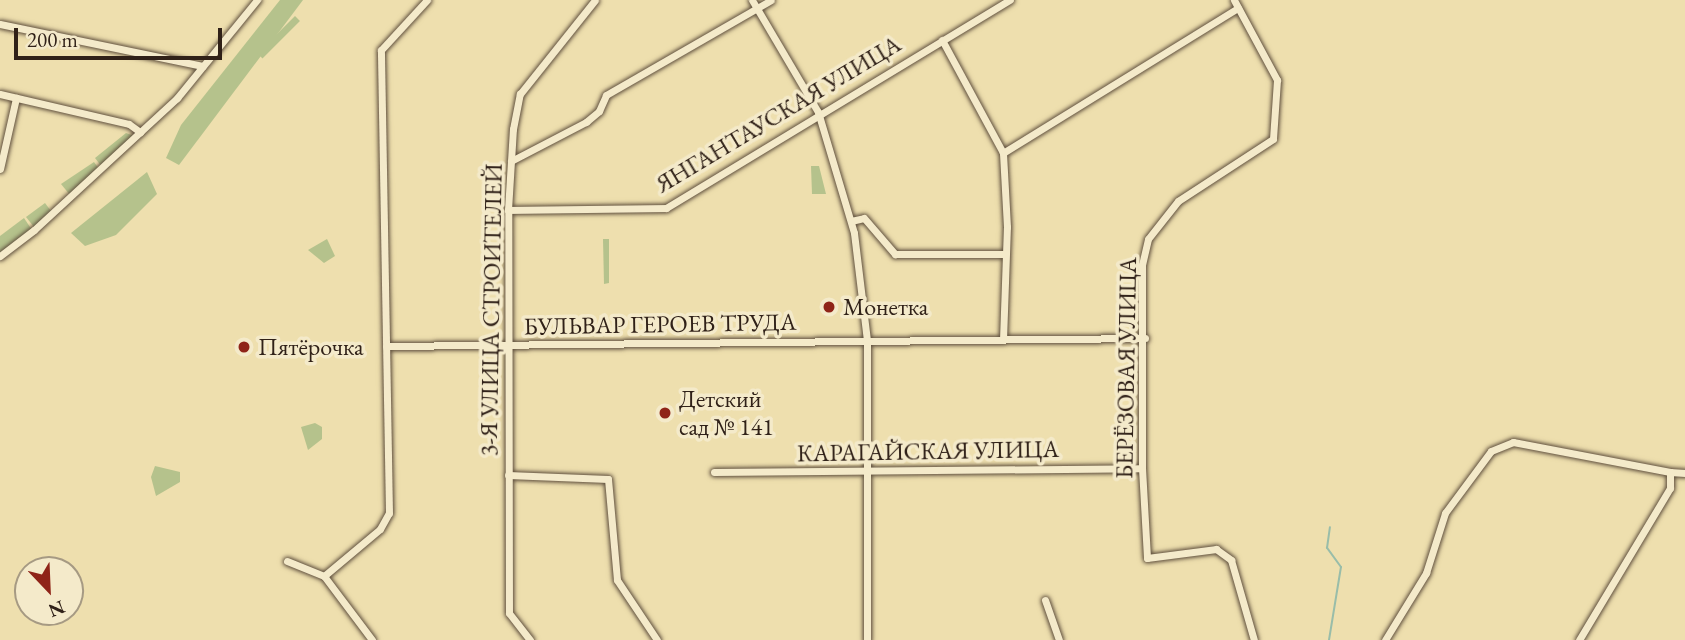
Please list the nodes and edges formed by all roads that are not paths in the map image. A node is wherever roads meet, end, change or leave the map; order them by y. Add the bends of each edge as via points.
1 (257, 0) edge
2 (427, 0) edge
3 (595, 0) edge
4 (752, 0) edge
5 (771, 0) edge
6 (1010, 0) edge
7 (1234, 0) edge
8 (759, 8) junction
9 (1238, 8) junction
10 (0, 24) edge
11 (942, 40) junction
12 (203, 66) junction
13 (0, 94) edge
14 (16, 98) junction
15 (818, 112) junction
16 (140, 132) junction
17 (1003, 153) junction
18 (511, 161) junction
19 (0, 169) edge
20 (508, 210) junction
21 (851, 221) junction
22 (1005, 254) junction
23 (0, 256) edge
24 (1144, 338) junction
25 (1003, 340) junction
26 (867, 341) junction
27 (508, 345) junction
28 (386, 346) junction
29 (1142, 468) junction
30 (865, 471) junction
31 (1670, 471) junction
32 (714, 472) dead end
33 (1685, 473) edge
34 (508, 475) junction
35 (287, 561) dead end
36 (324, 576) junction
37 (1045, 600) dead end
38 (372, 640) edge
39 (530, 640) edge
40 (657, 640) edge
41 (867, 640) edge
42 (1059, 640) edge
43 (1254, 640) edge
44 (1385, 640) edge
45 (1579, 640) edge

1 - 12 street
2 - 28 street via 381,50
3 - 18 street, 3-Я УЛИЦА СТРОИТЕЛЕЙ via 520,94
4 - 8 street
5 - 8 street
6 - 11 street, ЯНГАНТАУСКАЯ УЛИЦА
7 - 9 street, БЕРЁЗОВАЯ УЛИЦА
8 - 15 street
8 - 18 street via 606,95 599,111 586,122
9 - 17 street
9 - 24 street, БЕРЁЗОВАЯ УЛИЦА via 1277,80 1273,139 1178,201 1148,239 1142,265
10 - 12 street
11 - 15 street, ЯНГАНТАУСКАЯ УЛИЦА
11 - 17 street
12 - 16 street
13 - 14 street
14 - 16 street via 129,124
14 - 19 street
15 - 20 street, ЯНГАНТАУСКАЯ УЛИЦА via 666,208
15 - 21 street
16 - 23 street
17 - 22 street
18 - 20 street, 3-Я УЛИЦА СТРОИТЕЛЕЙ
20 - 27 street, 3-Я УЛИЦА СТРОИТЕЛЕЙ
21 - 22 street via 864,218 895,254
21 - 26 street
22 - 25 street
24 - 25 street, БУЛЬВАР ГЕРОЕВ ТРУДА
24 - 29 street, БЕРЁЗОВАЯ УЛИЦА
25 - 26 street, БУЛЬВАР ГЕРОЕВ ТРУДА
26 - 27 street, БУЛЬВАР ГЕРОЕВ ТРУДА
26 - 30 street
27 - 28 street, БУЛЬВАР ГЕРОЕВ ТРУДА
27 - 34 street, 3-Я УЛИЦА СТРОИТЕЛЕЙ
28 - 36 street via 389,513 380,529
29 - 30 street, КАРАГАЙСКАЯ УЛИЦА
29 - 43 street, БЕРЁЗОВАЯ УЛИЦА via 1147,558 1216,549 1231,560
30 - 32 street, КАРАГАЙСКАЯ УЛИЦА
30 - 41 street
31 - 33 street
31 - 44 street via 1513,442 1491,451 1445,513 1426,573
31 - 45 street via 1670,488
34 - 39 street, 3-Я УЛИЦА СТРОИТЕЛЕЙ via 509,612
34 - 40 street via 608,479 617,580
35 - 36 street
36 - 38 street
37 - 42 street

